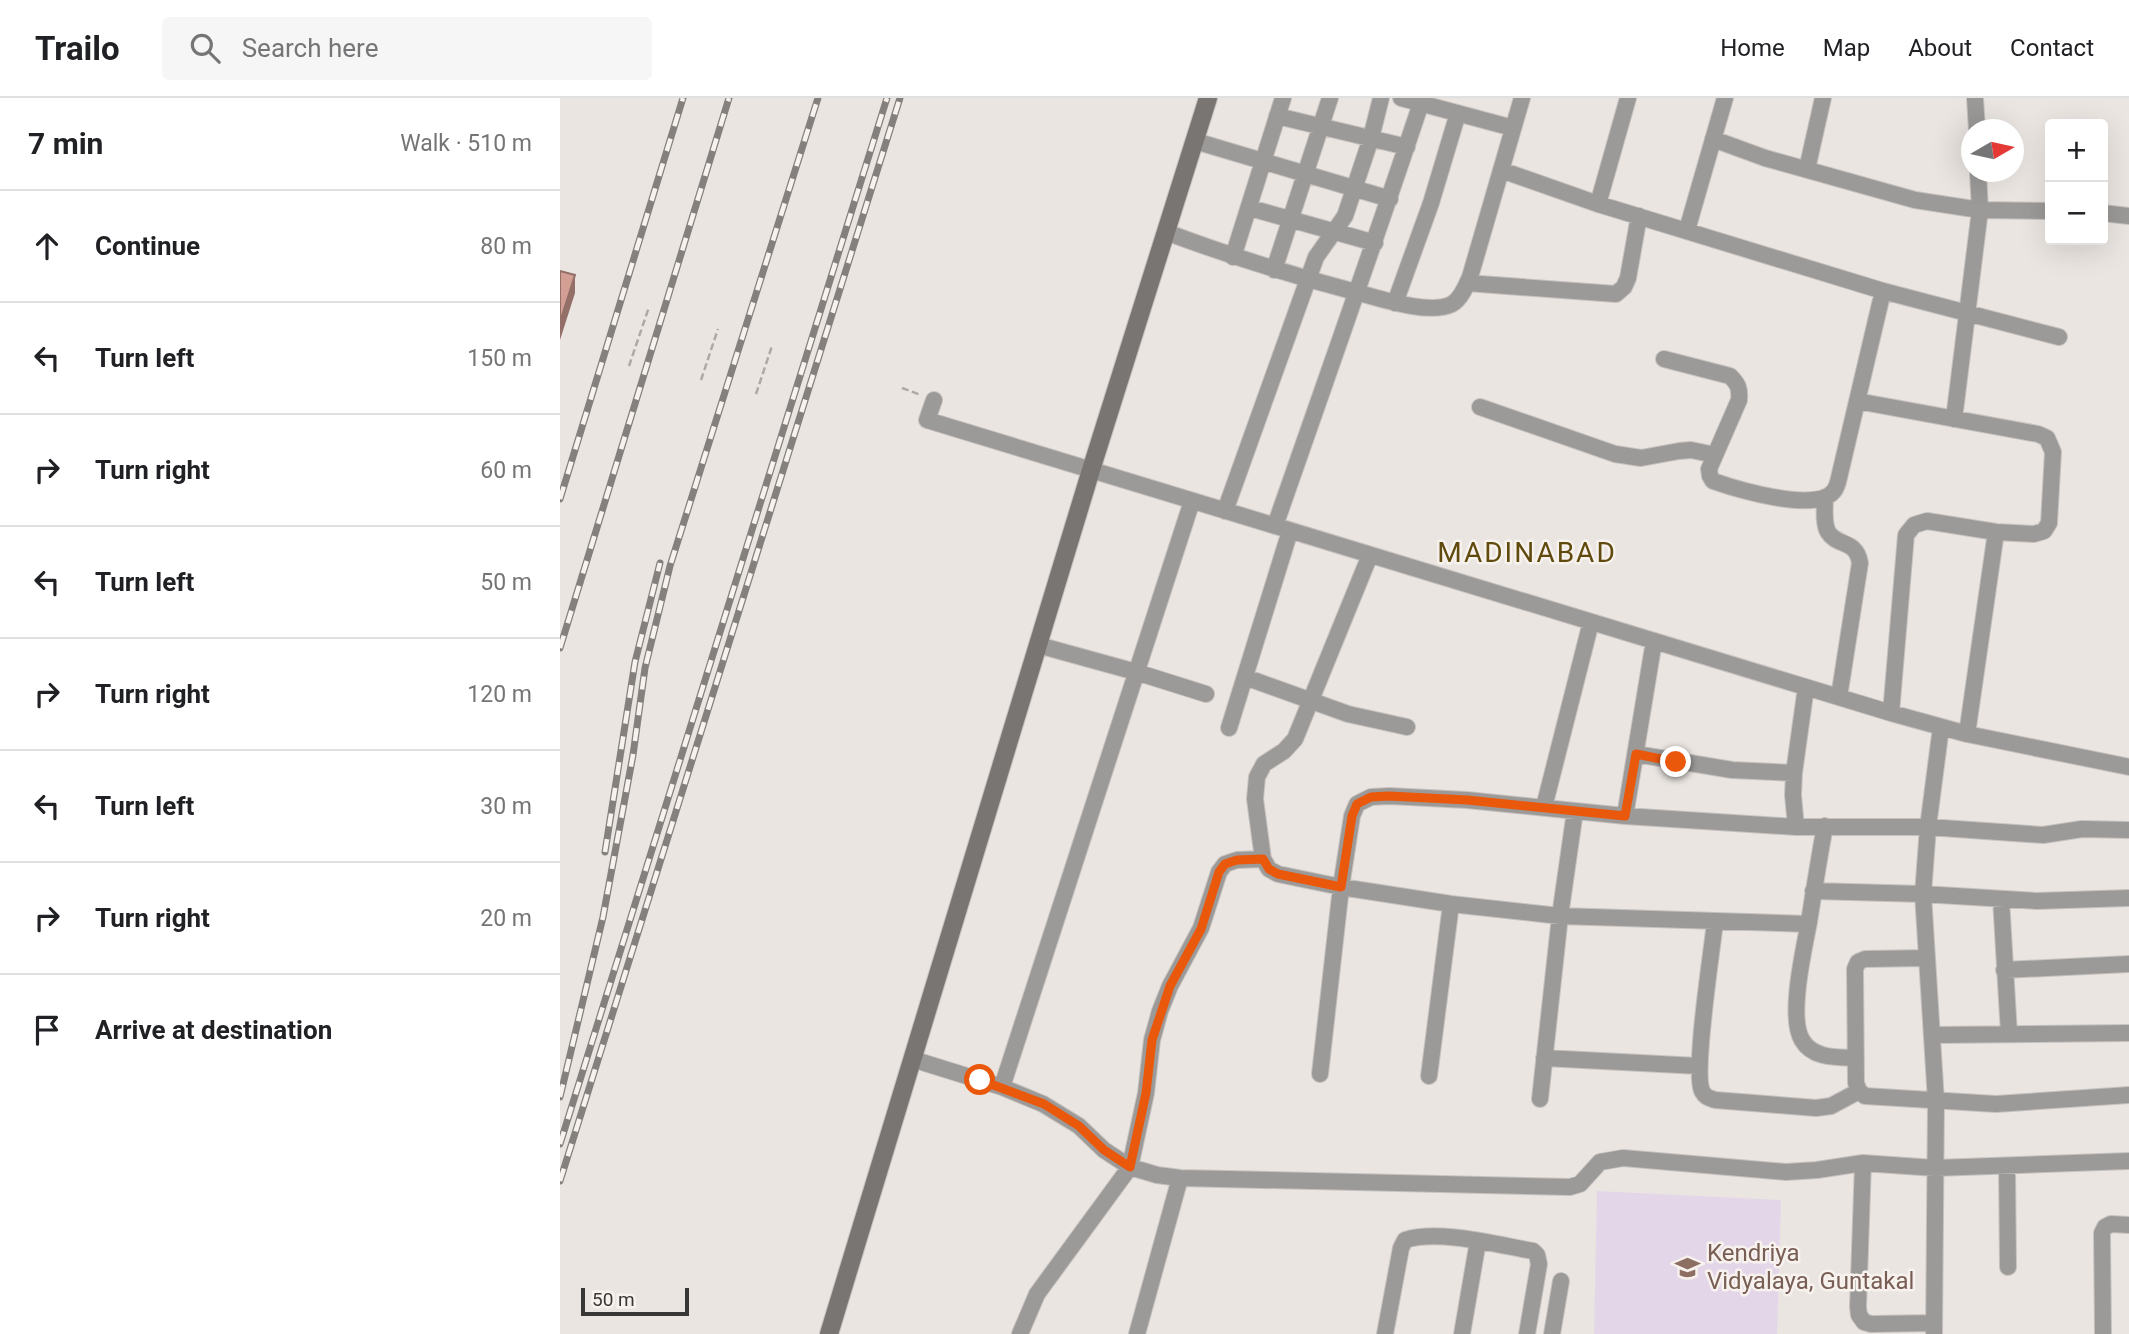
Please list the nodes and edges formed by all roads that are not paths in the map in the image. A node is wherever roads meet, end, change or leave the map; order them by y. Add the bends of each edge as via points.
1 (1208, 98) edge
2 (1283, 98) edge
3 (1330, 98) edge
4 (1381, 98) edge
5 (1401, 98) edge
6 (1522, 98) edge
7 (1628, 98) edge
8 (1725, 98) edge
9 (1823, 98) edge
10 (1975, 98) edge
11 (1421, 103) junction
12 (1458, 113) junction
13 (1277, 116) junction
14 (1976, 119) edge
15 (1321, 126) junction
16 (1513, 128) junction
17 (1371, 138) junction
18 (1713, 139) junction
19 (1195, 141) junction
20 (1407, 147) junction
21 (1264, 160) junction
22 (1807, 169) junction
23 (1501, 170) junction
24 (1306, 173) junction
25 (1979, 182) edge
26 (1355, 188) junction
27 (1390, 198) junction
28 (1598, 204) junction
29 (1250, 208) junction
30 (1980, 210) junction
31 (2045, 211) edge
32 (2108, 214) edge
33 (1639, 216) junction
34 (2129, 216) edge
35 (1292, 220) junction
36 (1687, 230) junction
37 (1166, 232) junction
38 (1335, 232) junction
39 (1375, 243) junction
40 (1233, 257) junction
41 (1274, 270) junction
42 (1308, 279) junction
43 (1467, 284) junction
44 (1884, 290) junction
45 (1356, 292) junction
46 (1395, 303) junction
47 (1966, 313) junction
48 (2059, 337) dead end
49 (1664, 359) dead end
50 (934, 400) road end
51 (1857, 401) junction
52 (1480, 407) dead end
53 (1954, 419) junction
54 (1715, 454) junction
55 (1091, 470) junction
56 (1825, 497) junction
57 (1192, 501) junction
58 (1225, 511) junction
59 (1283, 528) junction
60 (1996, 533) junction
61 (1370, 555) junction
62 (1591, 622) junction
63 (1654, 641) junction
64 (1038, 645) junction
65 (1136, 672) junction
66 (1245, 677) junction
67 (1806, 687) junction
68 (1206, 694) dead end
69 (1839, 697) junction
70 (1311, 701) junction
71 (1891, 713) junction
72 (1407, 727) dead end
73 (1941, 727) junction
74 (1229, 728) dead end
75 (1967, 734) junction
76 (1636, 754) junction
77 (2129, 766) edge
78 (1794, 773) junction
79 (1544, 807) junction
80 (1575, 811) junction
81 (1625, 816) junction
82 (1825, 825) junction
83 (1796, 827) junction
84 (1928, 827) junction
85 (2129, 830) edge
86 (1263, 859) junction
87 (1341, 887) junction
88 (1813, 891) junction
89 (1923, 894) junction
90 (2129, 898) edge
91 (2001, 899) junction
92 (1451, 904) junction
93 (1560, 915) junction
94 (1715, 922) junction
95 (1808, 924) junction
96 (1926, 958) junction
97 (2129, 964) edge
98 (2004, 970) junction
99 (2129, 1033) edge
100 (2008, 1034) junction
101 (1931, 1035) junction
102 (1544, 1058) junction
103 (1856, 1058) junction
104 (912, 1059) junction
105 (1699, 1066) junction
106 (1320, 1074) dead end
107 (1429, 1076) dead end
108 (1002, 1087) junction
109 (1859, 1091) junction
110 (2129, 1095) edge
111 (1540, 1099) dead end
112 (1936, 1101) junction
113 (2129, 1161) edge
114 (1863, 1163) junction
115 (2007, 1166) junction
116 (1130, 1167) junction
117 (1935, 1168) junction
118 (1180, 1178) junction
119 (2129, 1225) edge
120 (1478, 1241) junction
121 (2008, 1267) dead end
122 (1561, 1281) dead end
123 (1934, 1329) edge
124 (829, 1334) edge
125 (1020, 1334) edge
126 (1138, 1334) edge
127 (1385, 1334) edge
128 (1462, 1334) edge
129 (1527, 1334) edge
130 (1552, 1334) edge
131 (2103, 1334) edge

1 - 19 street
2 - 13 street
3 - 15 street
4 - 17 street
5 - 11 street
6 - 16 street
7 - 28 street
8 - 18 street
9 - 22 street
10 - 14 street
11 - 12 street
11 - 20 street
12 - 16 street
12 - 46 street
13 - 15 street
13 - 21 street
15 - 17 street
15 - 24 street
16 - 23 street
17 - 20 street
17 - 26 street
18 - 22 street
18 - 36 street
19 - 21 street
19 - 37 street
20 - 27 street
21 - 24 street
21 - 29 street
22 - 30 street via 1915,200
23 - 28 street
23 - 43 street
24 - 26 street
24 - 35 street
25 - 30 street
26 - 27 street
26 - 38 street
27 - 39 street
28 - 33 street
29 - 35 street
29 - 40 street
30 - 31 street
30 - 47 street
32 - 34 street
33 - 36 street
33 - 43 street via 1628,278 1616,294
35 - 38 street
35 - 41 street
36 - 44 street
37 - 40 street
37 - 55 street
38 - 39 street
38 - 42 street via 1316,257
39 - 45 street
40 - 41 street
41 - 42 street
42 - 45 street
42 - 58 street
43 - 46 street via 1454,303 1437,308
44 - 47 street
44 - 51 street
45 - 46 street
45 - 59 street
47 - 48 street
47 - 53 street
49 - 54 street via 1730,376 1737,383 1739,400
50 - 55 street via 927,420
51 - 53 street
51 - 56 street via 1838,482
52 - 54 street via 1615,454 1641,458 1692,450
53 - 60 street via 2048,438 2053,452 2049,523 2034,534
54 - 56 street via 1709,470 1713,481 1777,498
55 - 57 street
55 - 64 street
56 - 69 street via 1826,528 1858,553 1860,563
57 - 58 street
57 - 65 street
58 - 59 street
59 - 61 street
59 - 66 street
60 - 71 street via 1927,521 1914,525 1906,535
60 - 75 street
61 - 62 street
61 - 70 street
62 - 63 street
62 - 79 street
63 - 67 street
63 - 76 street
64 - 65 street
64 - 104 street
65 - 68 street
65 - 108 street
66 - 70 street
66 - 74 street
67 - 69 street
67 - 78 street
69 - 71 street
70 - 72 street
70 - 86 street via 1295,739 1256,777
71 - 73 street
73 - 75 street
73 - 84 street
75 - 77 street
76 - 78 street via 1732,770
76 - 81 street
78 - 83 street
79 - 80 street
79 - 87 street via 1371,797 1357,804 1352,816
80 - 81 street
80 - 93 street
81 - 83 street
82 - 83 street
82 - 84 street
82 - 88 street
84 - 85 street via 2043,835 2082,829
84 - 89 street
86 - 87 street via 1278,874
86 - 116 street via 1237,860 1219,872 1201,929 1170,986 1152,1040
87 - 92 street
87 - 106 street
88 - 89 street
88 - 95 street
89 - 91 street
89 - 96 street
90 - 91 street
91 - 98 street
92 - 93 street
92 - 107 street
93 - 94 street
93 - 102 street
94 - 95 street
94 - 105 street
95 - 103 street via 1797,1028 1814,1052
96 - 101 street
96 - 103 street via 1858,962
97 - 98 street
98 - 100 street
99 - 100 street
100 - 101 street
101 - 112 street
102 - 105 street
102 - 111 street
103 - 109 street
104 - 108 street
104 - 124 street
105 - 109 street via 1703,1092 1715,1100 1816,1108 1831,1106
108 - 116 street via 1044,1104
109 - 112 street via 1865,1096
110 - 112 street via 1996,1104
112 - 117 street
113 - 115 street
114 - 117 street
114 - 118 street via 1786,1171 1608,1159 1570,1188
114 - 123 street via 1859,1315 1871,1324
115 - 117 street
115 - 121 street
116 - 118 street
116 - 125 street via 1037,1294
117 - 123 street
118 - 126 street
119 - 131 street via 2110,1224 2102,1233
120 - 127 street via 1431,1236 1405,1240
120 - 128 street
120 - 129 street via 1538,1255
122 - 130 street

